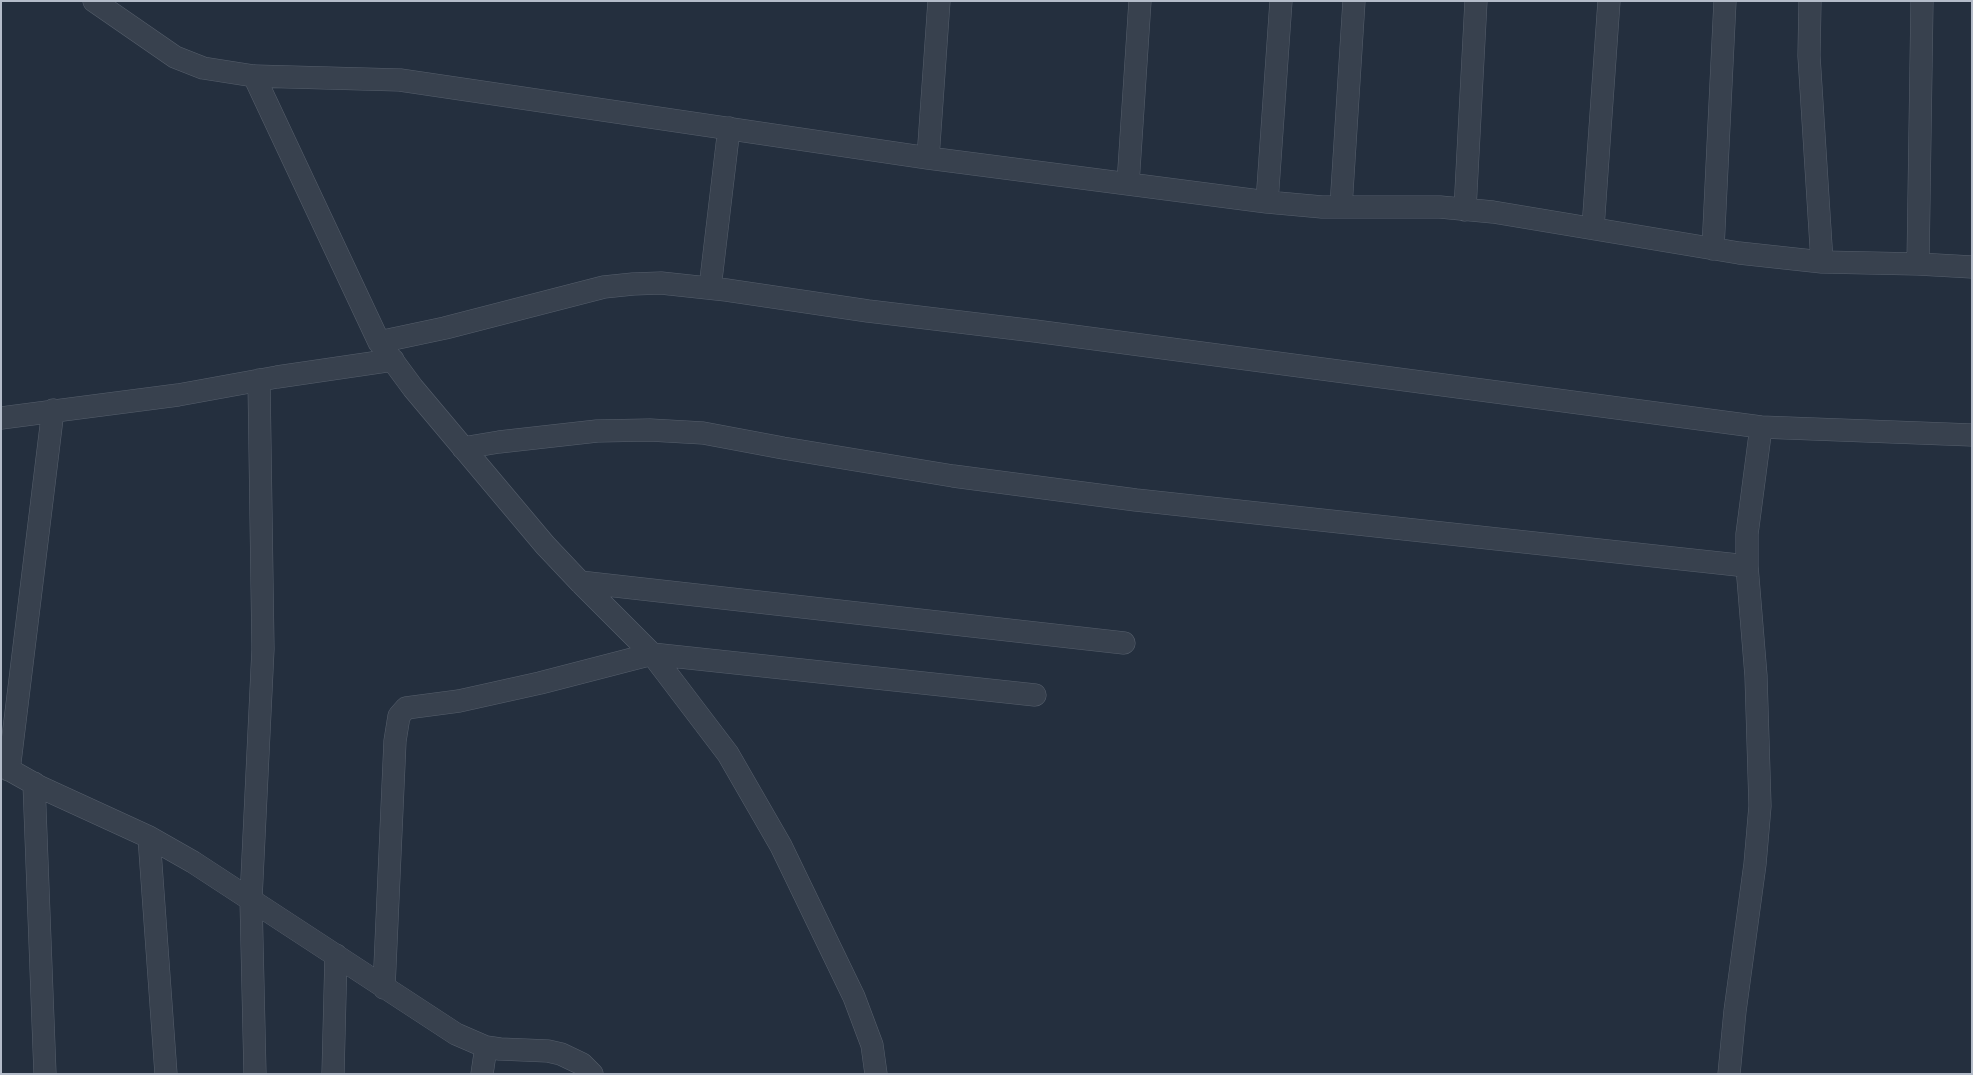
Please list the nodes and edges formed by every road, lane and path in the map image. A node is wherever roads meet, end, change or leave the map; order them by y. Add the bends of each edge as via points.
1 (939, 1) edge
2 (1140, 1) edge
3 (1281, 1) edge
4 (1354, 1) edge
5 (1476, 1) edge
6 (1609, 1) edge
7 (1725, 1) edge
8 (1810, 1) edge
9 (1922, 1) edge
10 (102, 3) edge
11 (254, 76) junction
12 (729, 128) junction
13 (928, 158) junction
14 (1128, 184) junction
15 (1267, 202) junction
16 (1341, 208) junction
17 (1465, 210) junction
18 (1593, 228) junction
19 (1712, 249) junction
20 (1972, 255) edge
21 (1822, 262) junction
22 (1918, 264) junction
23 (1972, 267) edge
24 (710, 288) junction
25 (379, 342) junction
26 (392, 360) junction
27 (259, 380) junction
28 (53, 410) junction
29 (1, 418) edge
30 (1761, 427) junction
31 (1972, 435) edge
32 (463, 448) junction
33 (1747, 566) junction
34 (580, 582) junction
35 (1124, 643) dead end
36 (652, 654) junction
37 (1035, 695) dead end
38 (5, 768) edge
39 (34, 783) junction
40 (149, 837) junction
41 (251, 899) junction
42 (336, 955) junction
43 (384, 988) junction
44 (486, 1046) junction
45 (45, 1074) edge
46 (166, 1074) edge
47 (255, 1074) edge
48 (333, 1074) edge
49 (482, 1074) edge
50 (592, 1074) edge
51 (876, 1074) edge
52 (1729, 1074) edge

1 - 13 street
2 - 14 street
3 - 15 street
4 - 16 street
5 - 17 street
6 - 18 street
7 - 19 street
8 - 21 street via 1809,56
9 - 22 street
10 - 11 street via 174,57 203,68
11 - 12 street via 400,80
11 - 25 street
12 - 13 street
12 - 24 street
13 - 14 street
14 - 15 street
15 - 16 street
16 - 17 street via 1440,207
17 - 18 street
18 - 19 street
19 - 21 street
20 - 23 street
21 - 22 street
22 - 23 street
24 - 25 street via 661,283 604,287 445,328
24 - 30 street via 868,311
25 - 26 street
26 - 27 street
26 - 32 street
27 - 28 street via 178,395
27 - 41 street via 263,649
28 - 29 street
28 - 38 street
30 - 31 street
30 - 33 street via 1747,534
32 - 33 street via 597,431 703,433 953,476 1120,498
32 - 34 street via 545,545
33 - 52 street via 1756,676 1760,806
34 - 35 street
34 - 36 street
36 - 37 street
36 - 43 street via 540,683 458,701 406,708 402,711 395,741
36 - 51 street via 728,754 781,846 854,997 872,1046
38 - 39 street
39 - 40 street
39 - 45 street
40 - 41 street
40 - 46 street
41 - 42 street
41 - 47 street
42 - 43 street
42 - 48 street
43 - 44 street via 456,1034
44 - 49 street
44 - 50 street via 561,1054 582,1064

